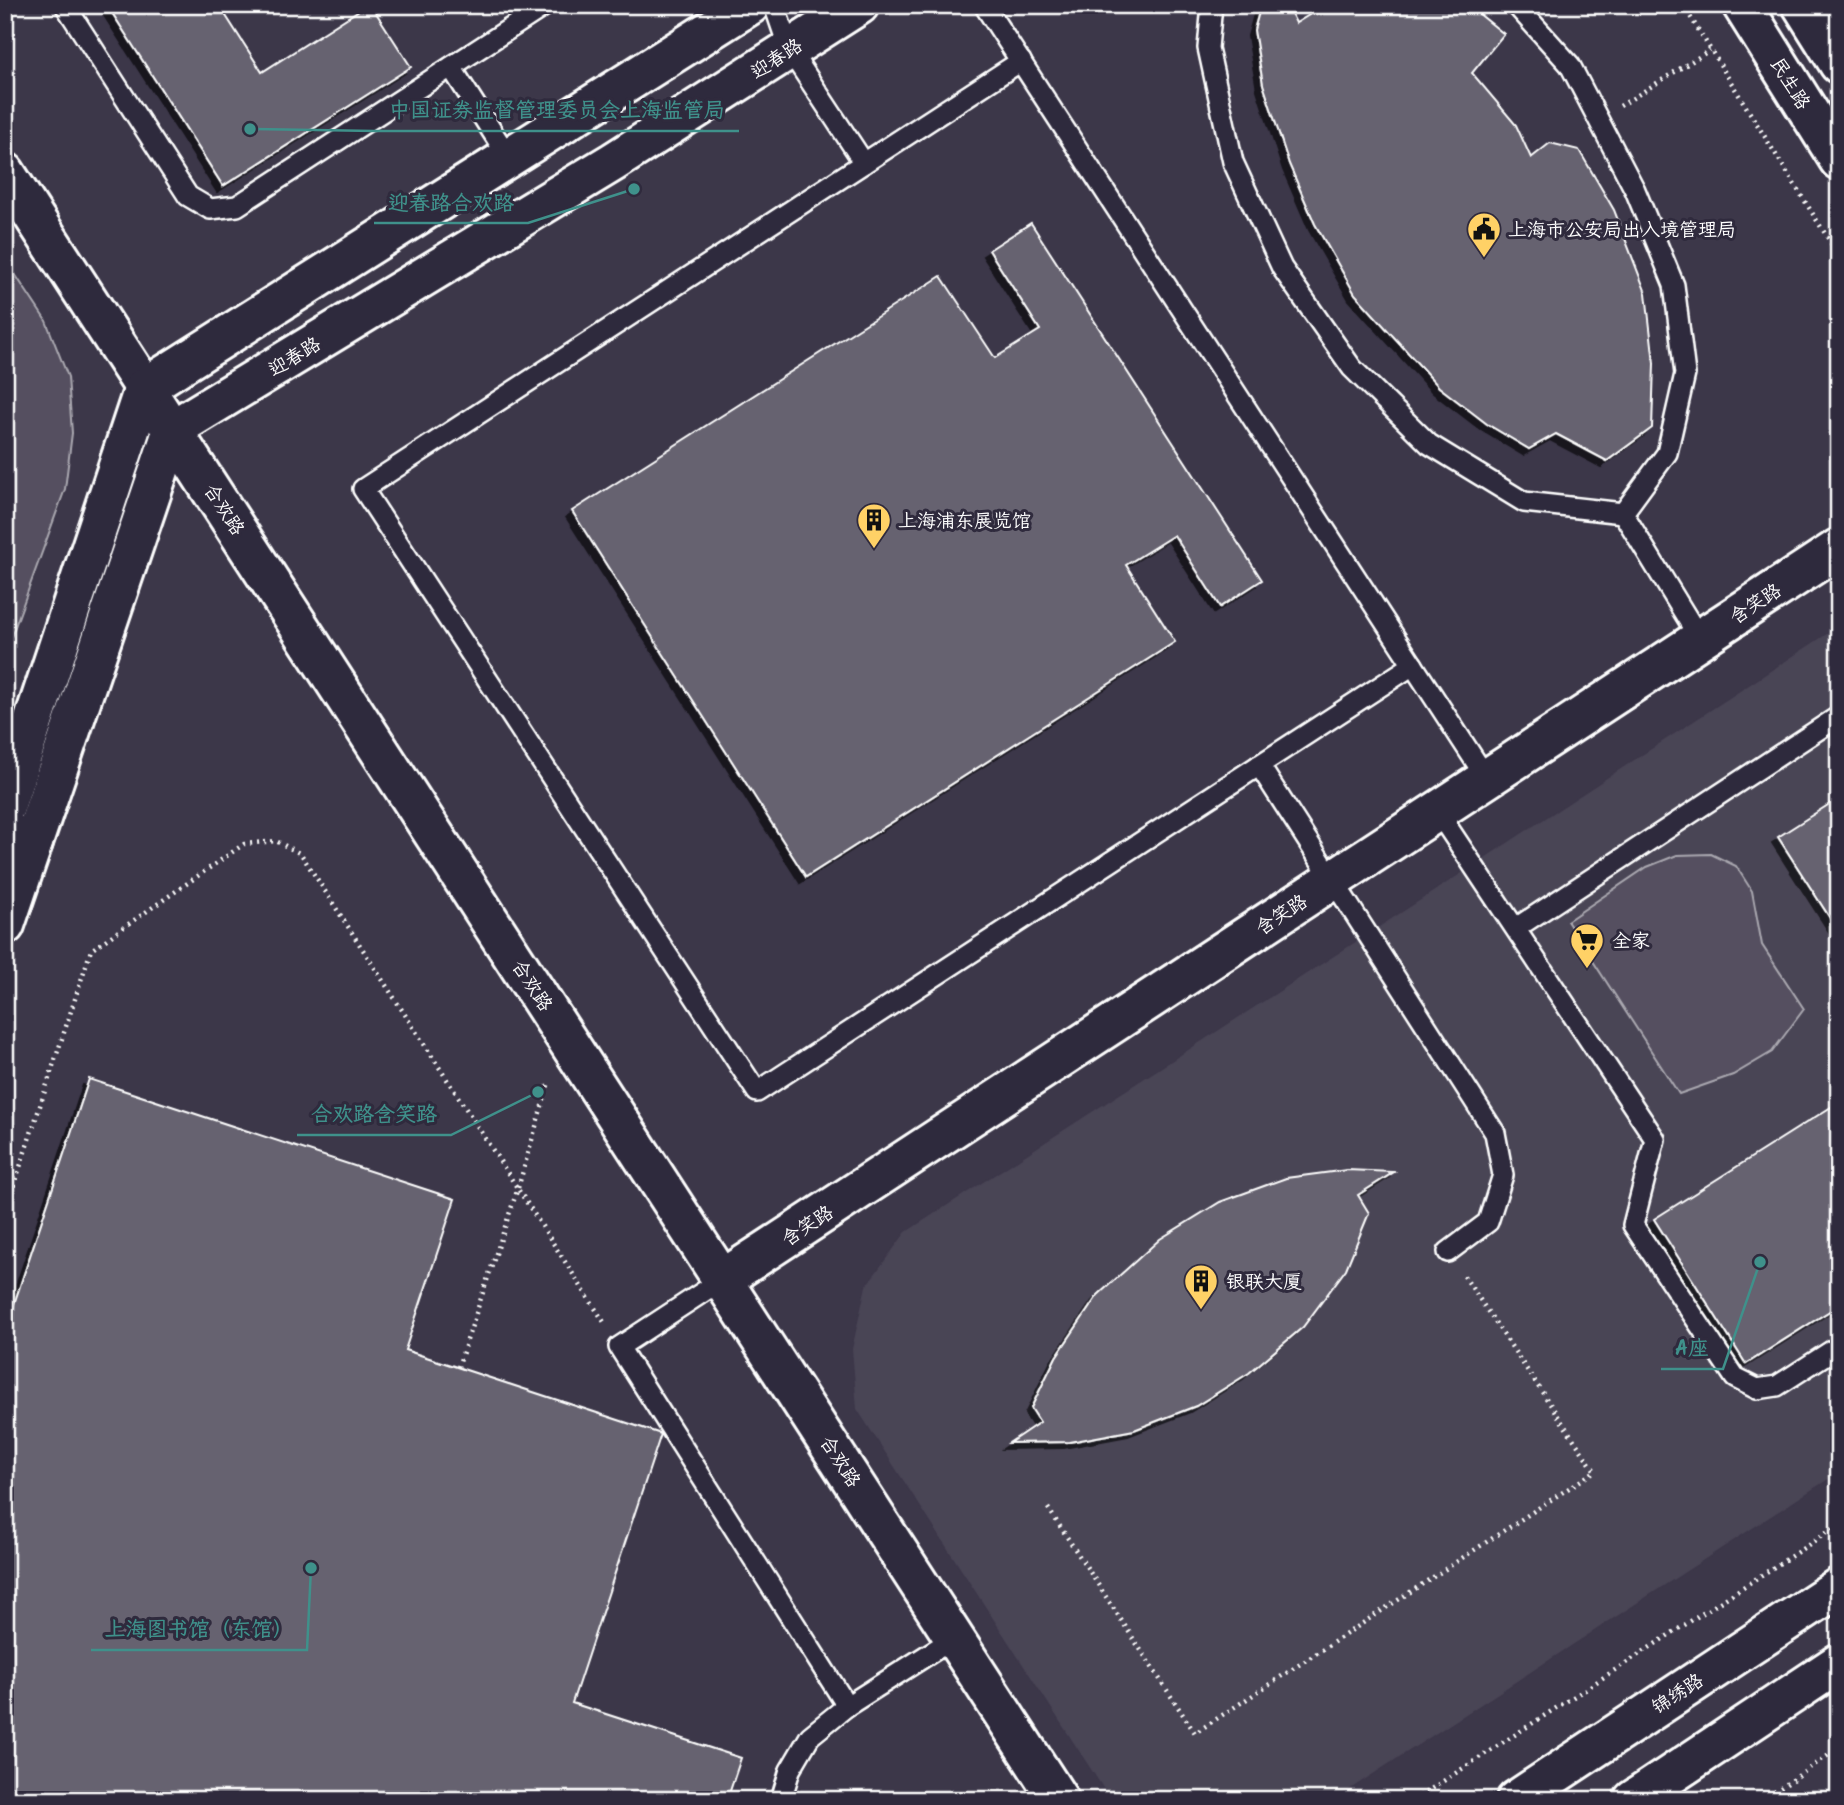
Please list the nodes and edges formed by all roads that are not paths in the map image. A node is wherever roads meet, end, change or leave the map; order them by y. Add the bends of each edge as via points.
1 (65, 5) edge
2 (546, 5) edge
3 (750, 5) edge
4 (774, 5) edge
5 (859, 5) edge
6 (984, 5) edge
7 (1212, 5) edge
8 (1516, 5) edge
9 (1742, 5) edge
10 (1802, 5) edge
11 (789, 49) junction
12 (1021, 61) junction
13 (1839, 64) edge
14 (451, 67) junction
15 (509, 158) junction
16 (1839, 160) edge
17 (864, 163) junction
18 (5, 172) edge
19 (144, 388) junction
20 (173, 429) junction
21 (1623, 513) junction
22 (1839, 548) edge
23 (1700, 639) junction
24 (1413, 665) junction
25 (1839, 716) edge
26 (1259, 765) junction
27 (1487, 779) junction
28 (5, 807) edge
29 (1437, 811) junction
30 (19, 836) edge
31 (1333, 879) junction
32 (5, 925) edge
33 (1516, 928) junction
34 (1448, 1252) road end
35 (723, 1279) junction
36 (1839, 1346) edge
37 (1839, 1587) edge
38 (954, 1638) junction
39 (1839, 1663) edge
40 (847, 1706) junction
41 (781, 1800) edge
42 (1059, 1800) edge
43 (1516, 1800) edge
44 (1633, 1800) edge

1 - 14 lane via 188,196 210,209 237,206
2 - 14 lane
3 - 15 street
4 - 11 lane
5 - 11 street, 迎春路
6 - 12 lane
7 - 21 lane via 1208,48 1233,162 1282,268 1352,369 1429,444 1524,502
8 - 21 lane via 1570,65 1635,190 1674,285 1685,374 1667,453
9 - 16 street, 民生路
10 - 13 street
11 - 17 lane
11 - 20 street, 迎春路 via 601,170
12 - 17 lane
12 - 24 lane
14 - 15 lane
15 - 19 street
17 - 26 lane via 363,489 749,1080 757,1092
18 - 19 street, 合欢路
19 - 20 street, 合欢路
19 - 28 street
20 - 30 street
20 - 35 street, 合欢路
21 - 23 lane
22 - 23 street, 含笑路
23 - 27 street, 含笑路
24 - 26 lane
24 - 27 lane
25 - 33 lane
26 - 31 lane
27 - 29 street, 含笑路
29 - 31 street, 含笑路
29 - 33 lane
30 - 32 street
31 - 34 lane via 1495,1133 1503,1175 1488,1222
31 - 35 street, 含笑路
33 - 36 lane via 1655,1139 1633,1225 1735,1378 1757,1389 1777,1386
35 - 38 street, 合欢路
35 - 40 lane via 619,1346
37 - 43 street, 锦绣路
38 - 40 lane
38 - 42 street, 合欢路
39 - 44 street
40 - 41 lane via 810,1736 789,1770

